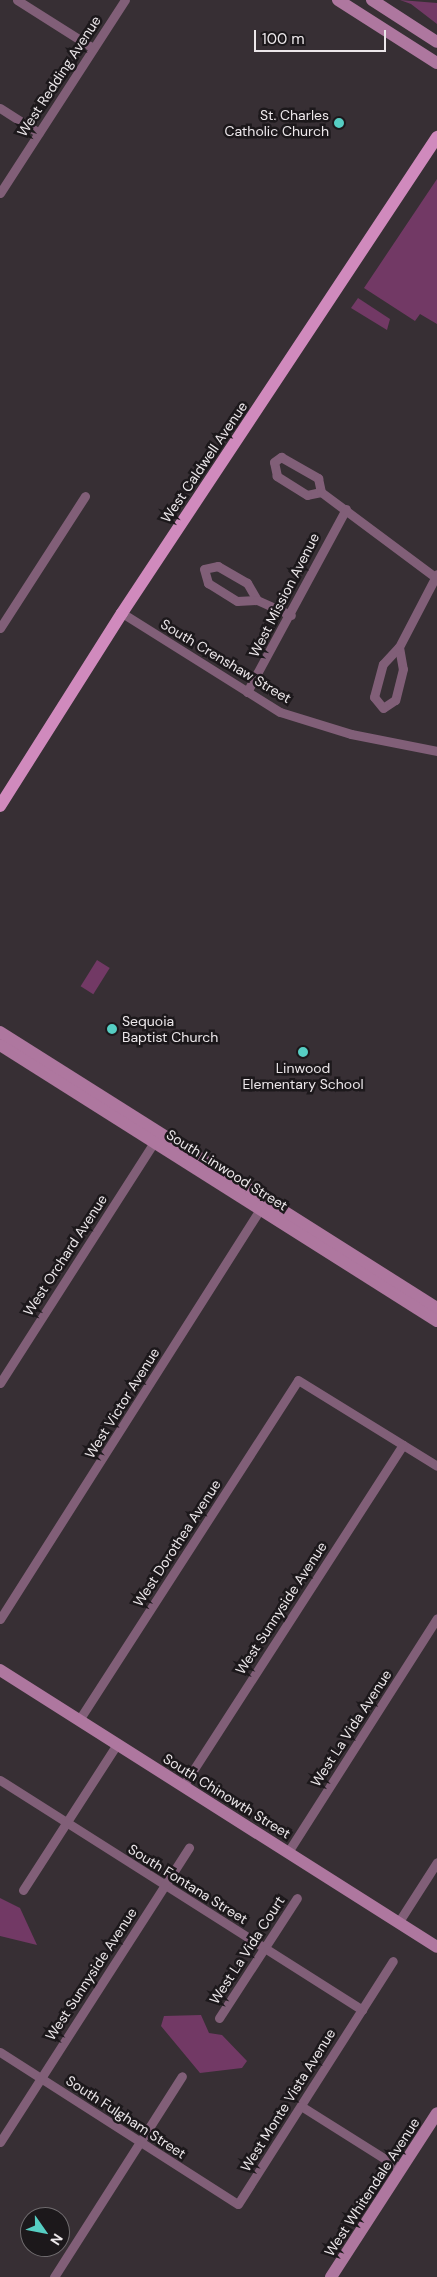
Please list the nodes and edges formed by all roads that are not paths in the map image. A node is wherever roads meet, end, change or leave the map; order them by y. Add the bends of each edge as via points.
1 (17, 0) edge
2 (125, 0) edge
3 (338, 0) edge
4 (372, 0) edge
5 (437, 42) edge
6 (93, 48) junction
7 (437, 63) edge
8 (0, 108) edge
9 (39, 133) junction
10 (437, 137) edge
11 (0, 193) edge
12 (321, 492) junction
13 (85, 496) dead end
14 (346, 510) junction
15 (436, 576) edge
16 (257, 600) junction
17 (122, 613) junction
18 (291, 615) junction
19 (0, 628) edge
20 (399, 647) junction
21 (246, 692) junction
22 (437, 752) edge
23 (0, 806) edge
24 (0, 1032) edge
25 (0, 1045) edge
26 (154, 1142) junction
27 (215, 1168) junction
28 (263, 1205) junction
29 (360, 1272) junction
30 (437, 1308) edge
31 (437, 1314) edge
32 (437, 1321) edge
33 (0, 1383) edge
34 (403, 1445) junction
35 (437, 1466) edge
36 (437, 1618) edge
37 (0, 1619) edge
38 (0, 1670) edge
39 (79, 1720) junction
40 (117, 1744) junction
41 (0, 1780) edge
42 (183, 1786) junction
43 (66, 1823) junction
44 (189, 1848) dead end
45 (288, 1852) junction
46 (437, 1862) edge
47 (164, 1885) junction
48 (23, 1890) dead end
49 (297, 1898) dead end
50 (398, 1923) junction
51 (264, 1948) junction
52 (437, 1948) edge
53 (394, 1961) dead end
54 (362, 2010) junction
55 (219, 2018) dead end
56 (0, 2052) edge
57 (182, 2076) dead end
58 (41, 2078) junction
59 (301, 2106) junction
60 (437, 2113) edge
61 (140, 2141) junction
62 (0, 2142) edge
63 (401, 2169) junction
64 (238, 2204) joint
65 (54, 2277) edge
66 (331, 2277) edge

1 - 6 street
2 - 6 street, West Redding Avenue
3 - 7 street
4 - 5 street
6 - 9 street, West Redding Avenue
8 - 9 street
9 - 11 street, West Redding Avenue
10 - 17 main road, West Caldwell Avenue
12 - 12 street via 318,478 288,458 274,462 277,476 307,495
12 - 14 street
13 - 19 street
14 - 15 street
14 - 18 street, West Mission Avenue
15 - 20 street
16 - 16 street via 247,583 218,566 204,569 208,583 237,601
16 - 18 street
17 - 21 street, South Crenshaw Street
17 - 23 main road, West Caldwell Avenue
18 - 21 street, West Mission Avenue
20 - 20 street via 383,664 374,697 383,708 395,700 401,677
21 - 22 street, South Crenshaw Street via 307,722
24 - 27 street, South Linwood Street
25 - 26 street, South Linwood Street
26 - 27 street via 164,1143
26 - 28 street, South Linwood Street
26 - 33 street, West Orchard Avenue
27 - 28 street, South Linwood Street
28 - 29 street, South Linwood Street
28 - 30 street, South Linwood Street
28 - 37 street, West Victor Avenue
29 - 31 street
29 - 32 street, South Linwood Street
34 - 35 street
34 - 39 street, West Dorothea Avenue via 298,1380
34 - 42 street, West Sunnyside Avenue
36 - 45 street, West La Vida Avenue
38 - 39 street, South Chinowth Street
39 - 40 street, South Chinowth Street
40 - 42 street, South Chinowth Street
40 - 43 street
41 - 43 street, South Fontana Street
42 - 45 street, South Chinowth Street
43 - 47 street, South Fontana Street
43 - 48 street
44 - 47 street, West Sunnyside Avenue
45 - 50 street, South Chinowth Street
46 - 50 street
47 - 51 street, South Fontana Street
47 - 58 street, West Sunnyside Avenue
49 - 51 street, West La Vida Court
50 - 52 street, South Chinowth Street
51 - 54 street, South Fontana Street
51 - 55 street, West La Vida Court
53 - 54 street, West Monte Vista Avenue
54 - 59 street, West Monte Vista Avenue
56 - 58 street, South Fulgham Street
57 - 61 street
58 - 61 street, South Fulgham Street
58 - 62 street, West Sunnyside Avenue
59 - 63 street
59 - 64 street, West Monte Vista Avenue
60 - 63 street, West Whitendale Avenue
61 - 64 street, South Fulgham Street
61 - 65 street
63 - 66 street, West Whitendale Avenue

